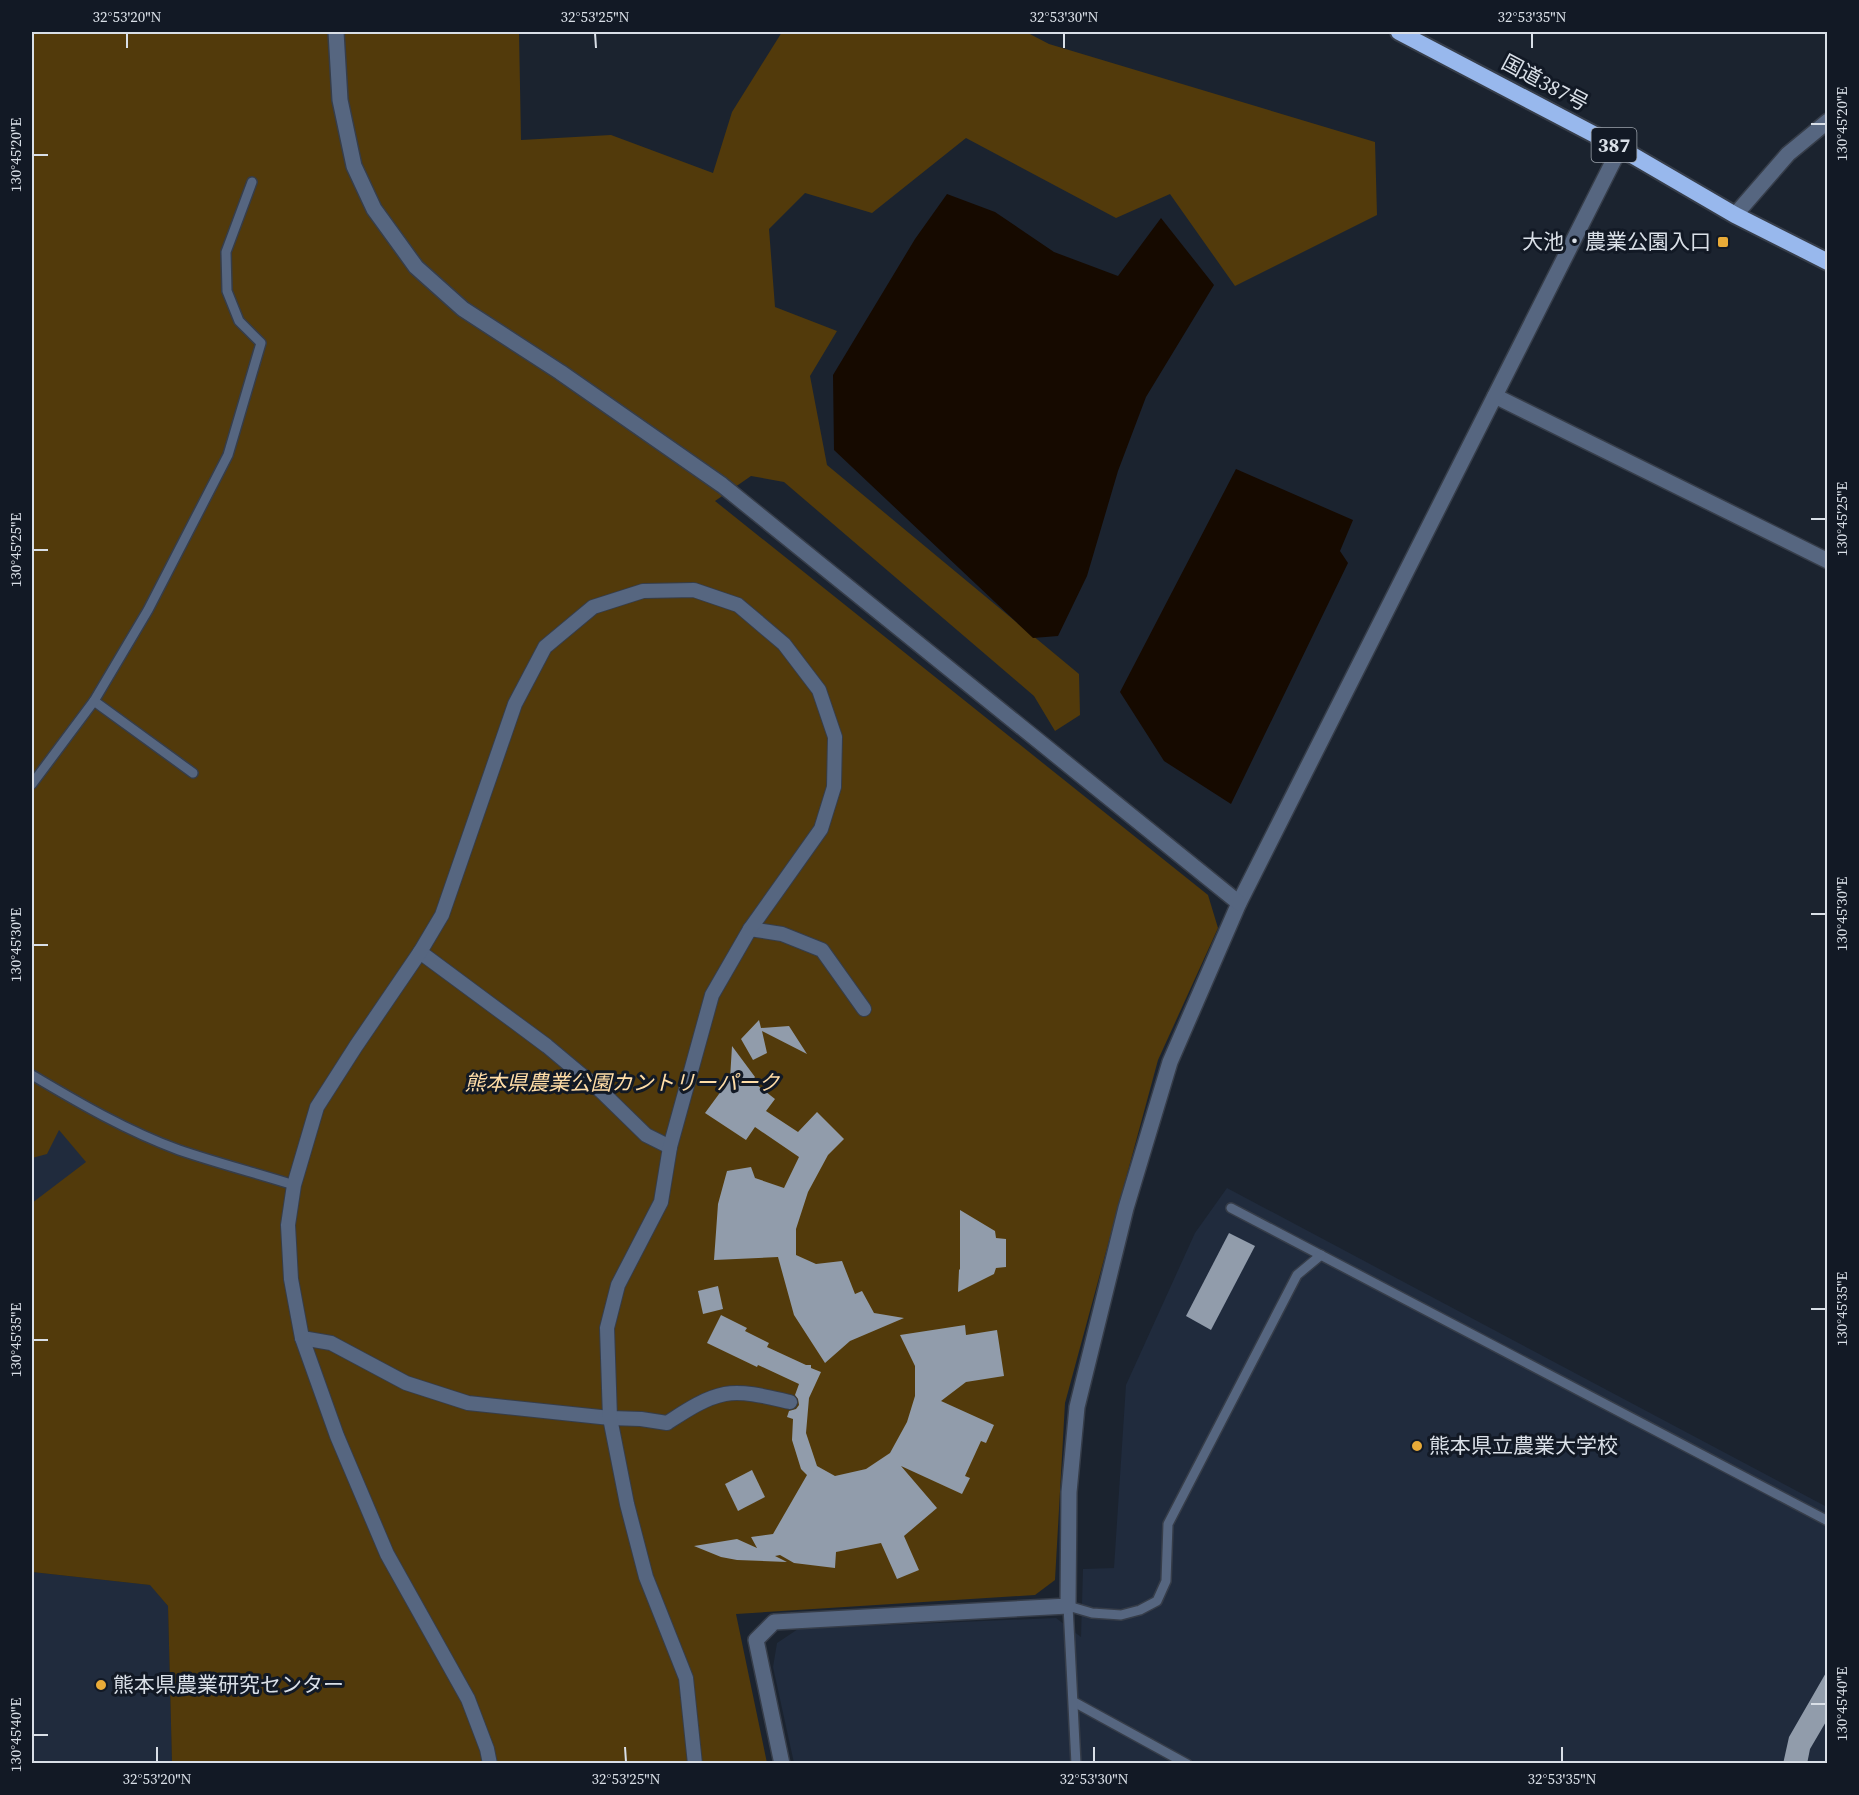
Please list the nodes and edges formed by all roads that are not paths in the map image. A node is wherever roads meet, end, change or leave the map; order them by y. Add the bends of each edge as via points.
1 (336, 32) edge
2 (1400, 32) edge
3 (1827, 121) edge
4 (1620, 148) junction
5 (252, 182) dead end
6 (1735, 215) junction
7 (1827, 262) edge
8 (1495, 396) junction
9 (1827, 561) edge
10 (94, 701) junction
11 (193, 773) dead end
12 (32, 784) edge
13 (1239, 903) junction
14 (750, 929) junction
15 (420, 952) junction
16 (864, 1009) dead end
17 (32, 1075) edge
18 (670, 1147) junction
19 (294, 1185) junction
20 (1231, 1208) dead end
21 (1321, 1255) junction
22 (302, 1338) junction
23 (790, 1402) dead end
24 (610, 1418) junction
25 (1827, 1521) edge
26 (1068, 1606) junction
27 (1074, 1702) junction
28 (490, 1764) edge
29 (695, 1764) edge
30 (782, 1764) edge
31 (1076, 1764) edge
32 (1187, 1764) edge

1 - 13 street via 340,100 354,166 374,209 416,267 463,309 722,485
2 - 4 highway, 国道387号 / 387
3 - 6 street via 1788,154
4 - 6 highway, 国道387号 / 387
4 - 8 street
5 - 10 lane via 226,252 227,291 240,321 261,343 228,455 148,610
6 - 7 highway, 国道387号 / 387
8 - 9 street
8 - 13 street
10 - 11 lane
10 - 12 lane
13 - 26 street via 1170,1062 1126,1208 1077,1407 1069,1492
14 - 15 street via 821,829 834,787 835,737 819,690 784,644 738,605 694,590 643,591 593,607 545,647 515,704 442,915
14 - 16 street via 782,934 822,950
14 - 18 street via 712,995
15 - 18 street via 547,1046 646,1135
15 - 19 street via 317,1107
17 - 19 lane via 132,1130 179,1150
18 - 24 street via 661,1202 618,1285 607,1328
19 - 22 street via 288,1225 291,1279
20 - 21 lane
21 - 25 lane
21 - 26 lane via 1297,1275 1168,1524 1166,1581 1157,1601 1121,1615
22 - 24 street via 331,1343 406,1383 468,1403
22 - 28 street via 337,1436 387,1554 468,1699
23 - 24 street via 726,1393 694,1406 667,1424
24 - 29 street via 646,1577 686,1678
26 - 27 lane
26 - 30 street via 774,1622 756,1640
27 - 31 lane
27 - 32 lane

